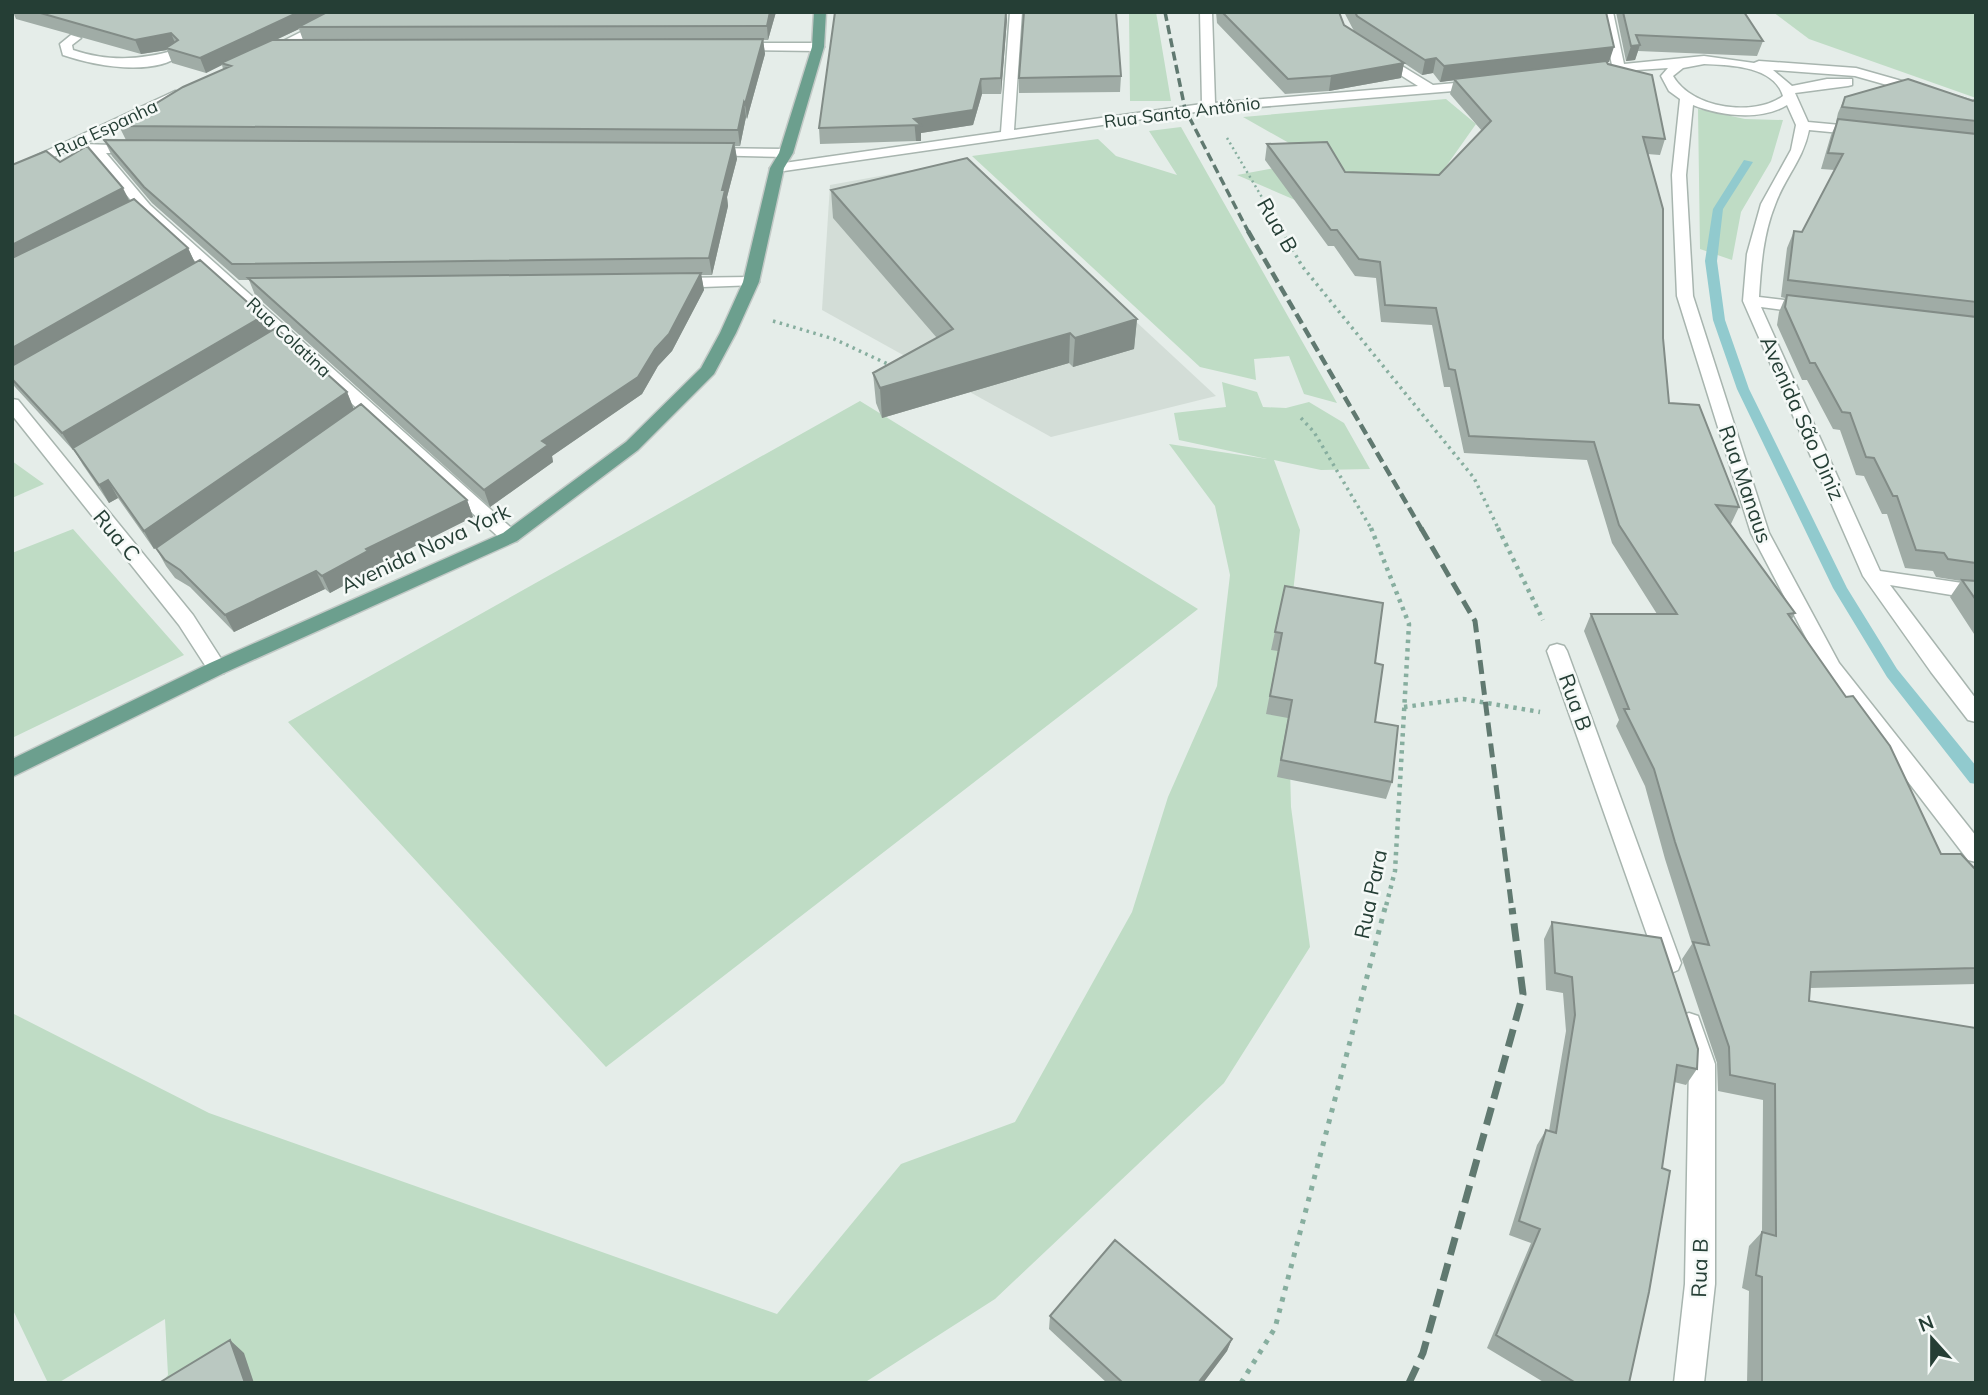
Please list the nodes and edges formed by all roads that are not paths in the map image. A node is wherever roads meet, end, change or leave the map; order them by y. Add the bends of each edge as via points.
1 (351, 12) edge
2 (820, 12) edge
3 (1016, 12) edge
4 (1206, 12) edge
5 (1607, 12) edge
6 (75, 38) edge
7 (721, 47) edge
8 (818, 47) junction
9 (276, 48) junction
10 (304, 48) edge
11 (1368, 49) edge
12 (176, 54) edge
13 (251, 59) edge
14 (1692, 61) junction
15 (1742, 64) junction
16 (1619, 67) junction
17 (1888, 81) junction
18 (1492, 83) edge
19 (190, 88) edge
20 (1430, 89) junction
21 (1681, 94) junction
22 (1790, 94) junction
23 (1976, 106) edge
24 (1209, 107) junction
25 (1803, 125) junction
26 (1883, 134) edge
27 (1007, 136) junction
28 (67, 146) junction
29 (95, 149) junction
30 (150, 149) edge
31 (689, 152) edge
32 (781, 160) junction
33 (12, 172) edge
34 (751, 282) junction
35 (653, 283) edge
36 (236, 288) junction
37 (264, 288) edge
38 (1751, 301) junction
39 (1830, 310) edge
40 (12, 404) edge
41 (510, 537) junction
42 (1872, 576) junction
43 (1976, 592) edge
44 (1557, 651) road end
45 (217, 668) junction
46 (1976, 714) edge
47 (12, 769) edge
48 (1976, 853) edge
49 (1689, 1383) edge

1 - 9 street
2 - 8 main road, Avenida Nova York
3 - 27 street
4 - 24 street
5 - 16 street
6 - 12 street via 66,44 67,52 100,62 146,63
7 - 8 street
8 - 32 main road, Avenida Nova York
9 - 10 street
9 - 13 street
11 - 20 street
14 - 15 street
14 - 16 street
14 - 21 street, Rua Manaus via 1680,64 1667,76
15 - 17 street via 1856,72
15 - 22 street via 1779,78
16 - 21 street via 1582,71
17 - 22 street via 1826,83
17 - 23 street
18 - 20 street, Rua Santo Antônio
19 - 28 street, Rua Espanha
20 - 24 street, Rua Santo Antônio
21 - 22 street via 1741,111 1774,108
21 - 48 street, Rua Manaus via 1679,175 1685,296 1760,533 1832,667
22 - 25 street
24 - 27 street, Rua Santo Antônio
25 - 26 street
25 - 38 street, Avenida São Diniz via 1798,150 1768,204 1754,254
27 - 32 street, Rua Santo Antônio
28 - 29 street
28 - 33 street, Rua Espanha
29 - 30 street
29 - 36 street, Rua Colatina via 138,209 203,269
31 - 32 street, Rua Santo Antônio
32 - 34 main road, Avenida Nova York
34 - 35 street
34 - 41 main road, Avenida Nova York via 708,370 642,436
36 - 37 street
36 - 41 street, Rua Colatina via 279,338
38 - 39 street
38 - 42 street, Avenida São Diniz
40 - 45 street, Rua C via 150,564
41 - 45 main road, Avenida Nova York
42 - 43 street
42 - 46 street, Avenida São Diniz
44 - 49 street, Rua B via 1702,1064 1700,1284
45 - 47 main road, Avenida Nova York

